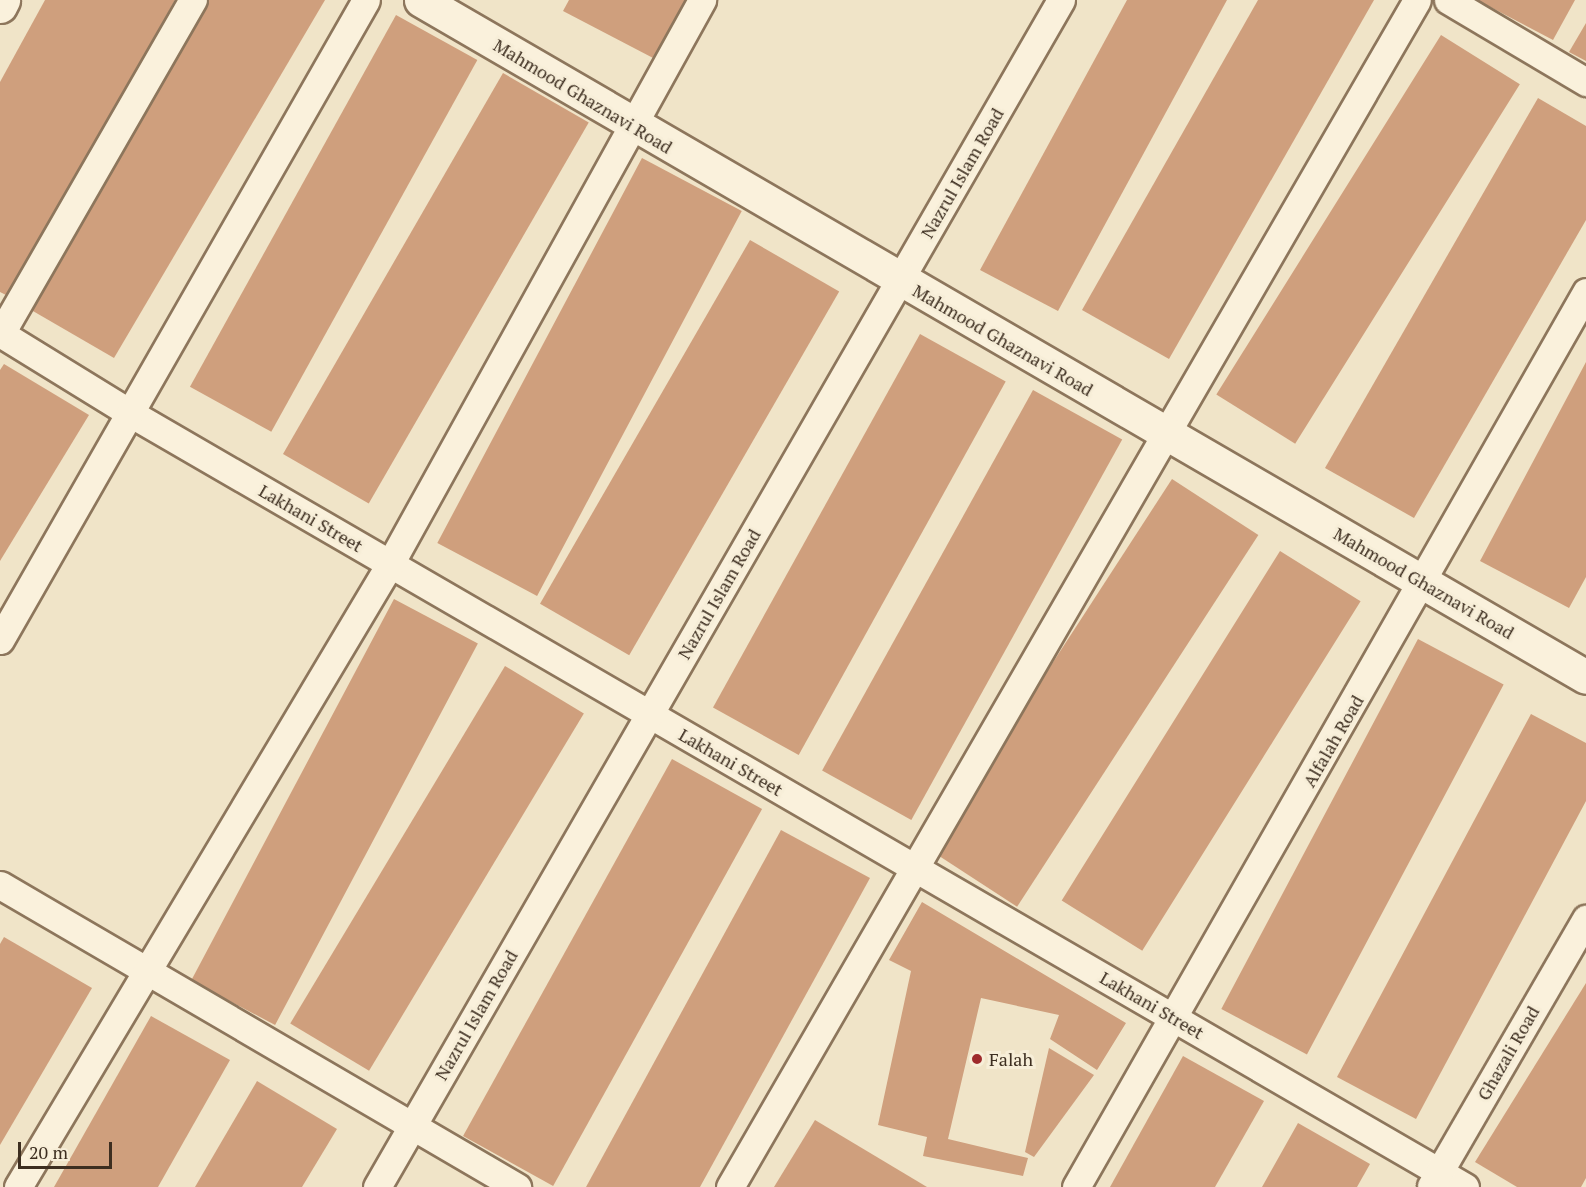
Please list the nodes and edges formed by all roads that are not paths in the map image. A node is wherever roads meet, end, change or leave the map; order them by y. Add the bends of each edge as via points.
1 (3, 0) edge
2 (192, 0) edge
3 (366, 0) edge
4 (421, 0) edge
5 (702, 0) edge
6 (1060, 0) edge
7 (1417, 0) edge
8 (1448, 0) edge
9 (0, 6) edge
10 (1586, 82) edge
11 (631, 125) junction
12 (900, 280) junction
13 (1586, 292) edge
14 (0, 334) edge
15 (130, 413) junction
16 (1167, 435) junction
17 (390, 564) junction
18 (1424, 583) junction
19 (0, 640) edge
20 (1586, 677) edge
21 (650, 714) junction
22 (915, 868) junction
23 (0, 885) edge
24 (1586, 920) edge
25 (147, 970) junction
26 (1173, 1018) junction
27 (412, 1125) junction
28 (1435, 1180) edge
29 (18, 1187) edge
30 (377, 1187) edge
31 (517, 1187) edge
32 (730, 1187) edge
33 (1076, 1187) edge
34 (1465, 1187) edge

1 - 9 street
2 - 14 street
3 - 15 street
4 - 11 street, Mahmood Ghaznavi Road
5 - 11 street
6 - 12 street, Nazrul Islam Road
7 - 16 street
8 - 10 street
11 - 12 street, Mahmood Ghaznavi Road
11 - 17 street
12 - 16 street, Mahmood Ghaznavi Road
12 - 21 street, Nazrul Islam Road
13 - 18 street, Alfalah Road
14 - 15 street, Lakhani Street
15 - 17 street, Lakhani Street
15 - 19 street
16 - 18 street, Mahmood Ghaznavi Road
16 - 22 street
17 - 21 street, Lakhani Street
17 - 25 street
18 - 20 street, Mahmood Ghaznavi Road
18 - 26 street, Alfalah Road
21 - 22 street, Lakhani Street
21 - 27 street, Nazrul Islam Road
22 - 26 street, Lakhani Street
22 - 32 street
23 - 25 street
24 - 28 street, Ghazali Road
25 - 27 street
25 - 29 street
26 - 28 street, Lakhani Street
26 - 33 street, Alfalah Road
27 - 30 street, Nazrul Islam Road
27 - 31 street
28 - 34 street, Lakhani Street

